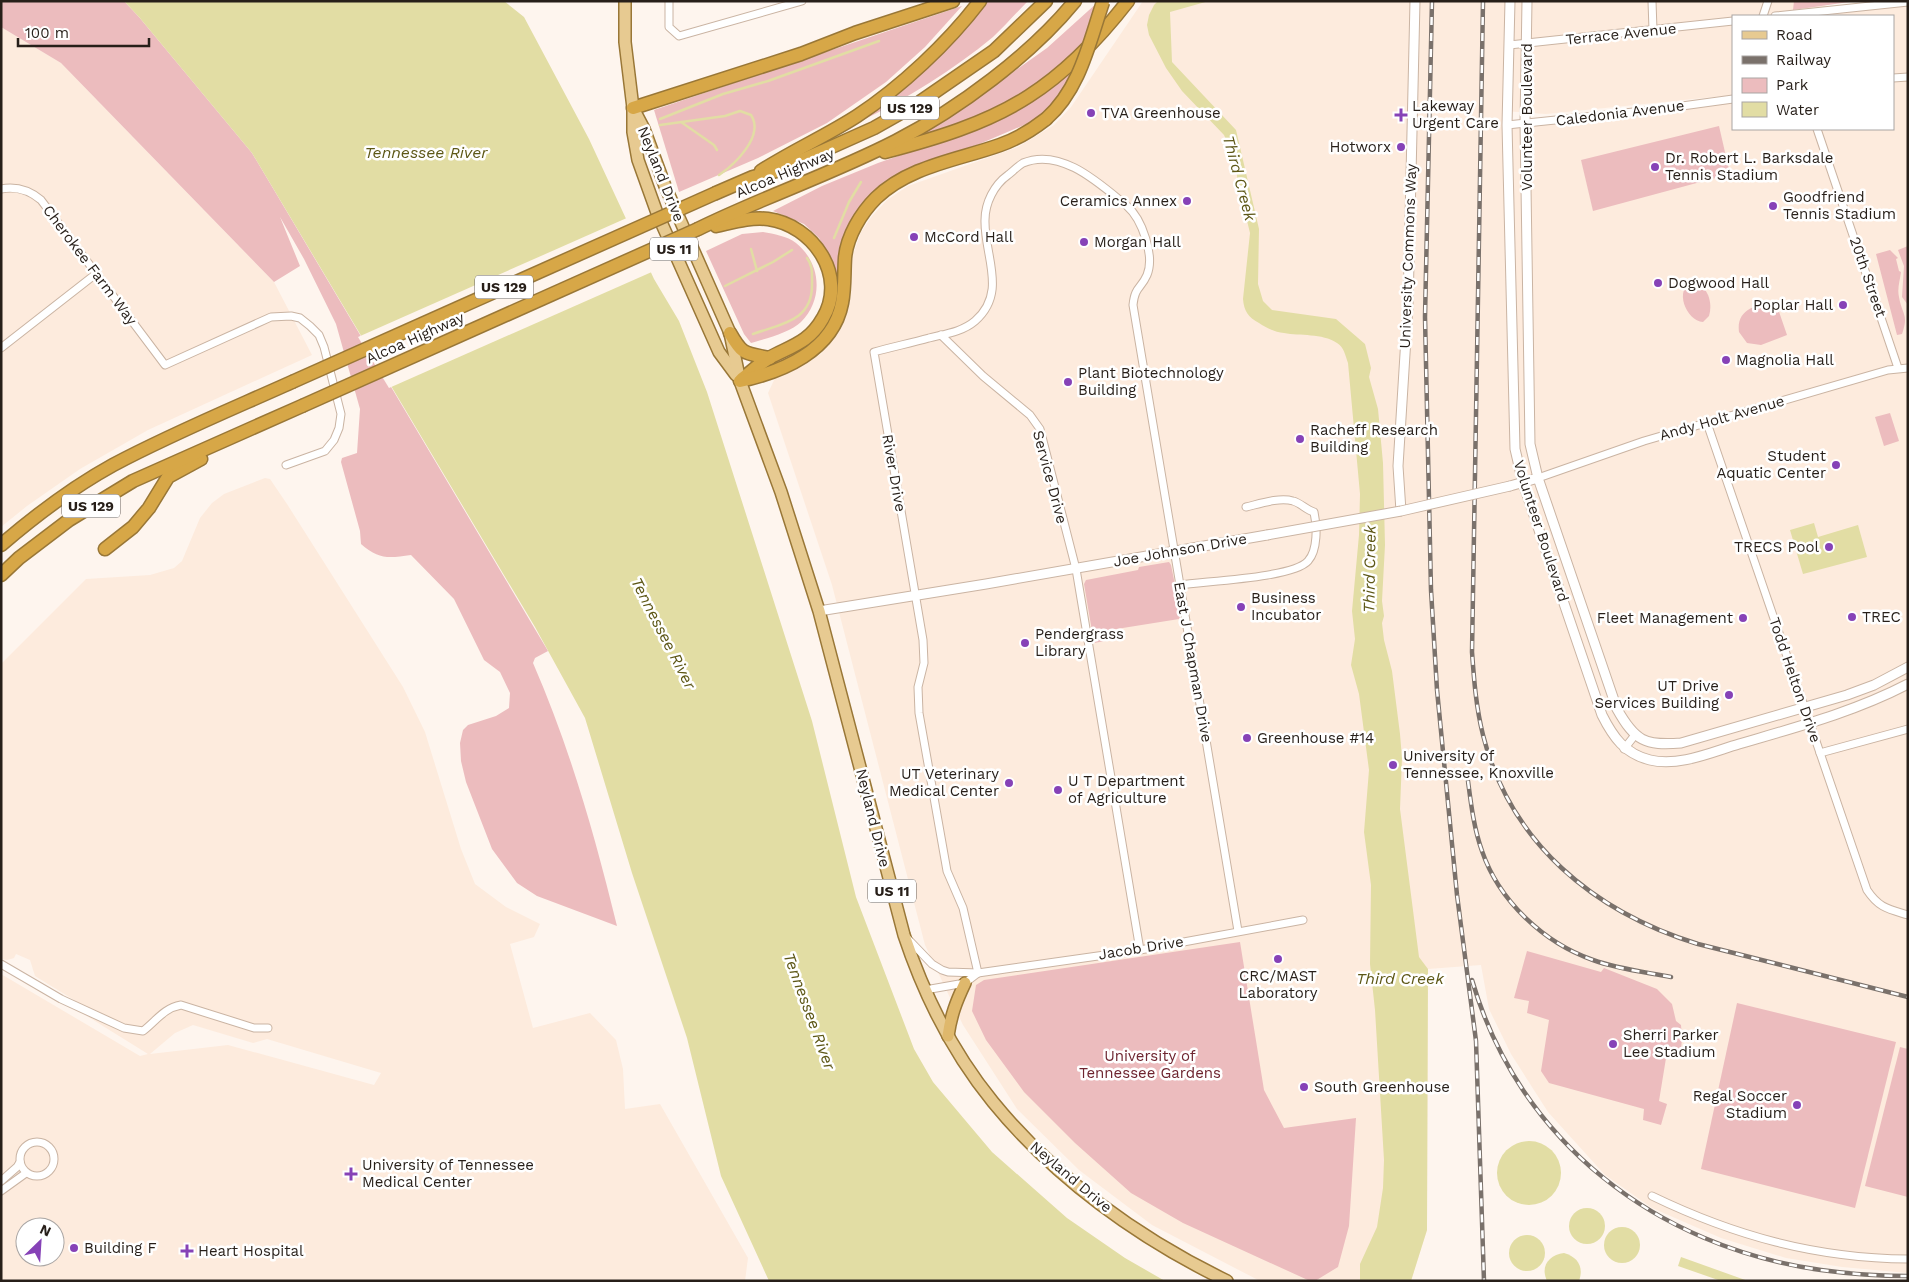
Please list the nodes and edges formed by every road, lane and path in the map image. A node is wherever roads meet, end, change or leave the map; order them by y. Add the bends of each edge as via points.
1 (625, 1) edge
2 (669, 1) edge
3 (802, 1) edge
4 (953, 1) edge
5 (980, 1) edge
6 (1046, 1) edge
7 (1075, 1) edge
8 (1104, 1) edge
9 (1128, 1) edge
10 (1415, 1) edge
11 (1510, 1) edge
12 (1527, 1) edge
13 (1652, 1) edge
14 (1768, 1) edge
15 (1908, 2) edge
16 (1837, 10) junction
17 (1763, 15) edge
18 (1785, 15) edge
19 (1832, 15) edge
20 (1732, 21) edge
21 (1653, 30) junction
22 (1527, 44) junction
23 (1509, 45) junction
24 (1908, 77) edge
25 (1894, 78) edge
26 (1732, 99) edge
27 (632, 108) junction
28 (1525, 124) junction
29 (1507, 125) junction
30 (1817, 130) edge
31 (853, 161) junction
32 (753, 177) junction
33 (1, 189) edge
34 (729, 219) junction
35 (97, 273) junction
36 (730, 333) junction
37 (941, 335) junction
38 (1, 348) edge
39 (770, 358) junction
40 (1898, 368) junction
41 (1908, 368) edge
42 (740, 381) junction
43 (274, 418) junction
44 (1707, 422) junction
45 (286, 465) dead end
46 (1538, 478) junction
47 (1523, 483) junction
48 (1246, 507) dead end
49 (1401, 511) junction
50 (1, 545) edge
51 (105, 550) dead end
52 (1174, 550) junction
53 (1076, 569) junction
54 (1, 575) edge
55 (1180, 585) junction
56 (914, 594) junction
57 (819, 611) junction
58 (1908, 667) edge
59 (1908, 684) edge
60 (1804, 708) junction
61 (1809, 723) junction
62 (1908, 729) edge
63 (1635, 736) junction
64 (1624, 749) junction
65 (1820, 753) junction
66 (1908, 914) edge
67 (1303, 920) dead end
68 (1238, 931) junction
69 (904, 935) junction
70 (1140, 950) junction
71 (1, 964) edge
72 (978, 973) junction
73 (965, 983) junction
74 (925, 990) junction
75 (268, 1028) dead end
76 (948, 1036) junction
77 (20, 1162) junction
78 (26, 1173) junction
79 (1, 1181) edge
80 (1, 1191) edge
81 (1652, 1196) dead end
82 (1908, 1259) edge
83 (1227, 1281) edge

1 - 27 main road, Neyland Drive / US 11 via 625,42
2 - 3 street via 669,27 679,36
4 - 27 highway
5 - 32 highway via 953,33 894,88 858,115
6 - 32 highway, Alcoa Highway / US 129 via 994,50 920,102 874,128 789,166
7 - 31 highway, Alcoa Highway / US 129 via 1026,50 971,94 896,140
8 - 42 highway, bridge via 1078,77 1064,101 1046,119 1019,137 906,176 887,188 866,211 849,242 842,303 838,317 825,338 796,361 764,376
9 - 31 highway via 1090,46 1029,96 967,126
10 - 49 street, University Commons Way via 1408,306 1398,466
11 - 23 street, Volunteer Boulevard
12 - 22 street, Volunteer Boulevard
13 - 21 street
14 - 17 street
15 - 16 street
16 - 18 street
16 - 19 street
20 - 21 street, Terrace Avenue
21 - 22 street, Terrace Avenue
22 - 23 street, Terrace Avenue
22 - 28 street, Volunteer Boulevard
23 - 29 street, Volunteer Boulevard
24 - 25 street
26 - 28 street, Caledonia Avenue
27 - 36 main road, Neyland Drive / US 11 via 644,129 665,186
27 - 42 main road, Neyland Drive / US 11 via 632,132 646,184 720,352
28 - 29 street, Caledonia Avenue
28 - 46 street, Volunteer Boulevard via 1530,444
29 - 47 street, Volunteer Boulevard via 1515,448
30 - 40 street, 20th Street
31 - 34 highway, Alcoa Highway / US 129
32 - 50 highway, Alcoa Highway / US 129, bridge via 111,466 66,494
33 - 35 street, Cherokee Farm Way via 22,189 41,200
34 - 39 highway via 770,219 800,230 814,242 827,265 831,295 823,319 802,342
34 - 43 highway, Alcoa Highway / US 129, bridge via 698,229
35 - 38 street
35 - 45 street, Cherokee Farm Way via 165,365 271,317 300,318 319,335 342,414 339,428 325,451
36 - 39 highway via 738,348 747,354
36 - 42 main road, Neyland Drive / US 11
37 - 52 street, East J Chapman Drive via 957,332 974,321 992,296 992,269 984,220 991,193 1023,164 1049,159 1076,169 1103,186 1132,211 1151,258 1147,276 1134,292 1132,305
37 - 53 street, Service Drive via 1030,415 1040,430
37 - 56 street, River Drive via 874,352
39 - 42 highway
40 - 41 street, Andy Holt Avenue
40 - 44 street, Andy Holt Avenue
42 - 57 main road, Neyland Drive / US 11
43 - 51 highway via 264,430 192,463 168,478 133,527
43 - 54 highway, Alcoa Highway / US 129 via 133,481 69,520
44 - 46 street, Andy Holt Avenue
44 - 60 street, Todd Helton Drive
46 - 47 street, Joe Johnson Drive
46 - 63 street, Volunteer Boulevard via 1617,709
47 - 49 street, Joe Johnson Drive, bridge
47 - 64 street, Volunteer Boulevard via 1602,715
48 - 55 street via 1293,501 1314,512 1314,550 1310,559 1297,569 1277,573
49 - 52 street, Joe Johnson Drive, bridge
52 - 53 street, Joe Johnson Drive
52 - 55 street, East J Chapman Drive
53 - 56 street, Joe Johnson Drive
53 - 70 street, Service Drive
55 - 68 street, East J Chapman Drive
56 - 57 street, Joe Johnson Drive
56 - 72 street, River Drive via 922,626 924,653 918,687 919,713 947,871 964,908
57 - 69 main road, Neyland Drive / US 11
58 - 60 street via 1874,685
59 - 61 street via 1864,705
60 - 61 street, Todd Helton Drive
60 - 63 street via 1682,743 1654,744
61 - 64 street via 1685,759 1652,760
61 - 65 street, Todd Helton Drive
62 - 65 street
63 - 64 street
65 - 66 street, Todd Helton Drive via 1867,890 1874,901 1885,908
67 - 68 street, Jacob Drive
68 - 70 street, Jacob Drive
69 - 72 street, Jacob Drive via 942,970
69 - 74 main road, Neyland Drive / US 11
70 - 72 street, Jacob Drive
71 - 75 street via 61,999 124,1028 143,1031 172,1006 181,1005 254,1028
72 - 73 street, Jacob Drive
73 - 74 street, Jacob Drive
73 - 76 highway via 951,1014
74 - 76 main road, Neyland Drive / US 11
76 - 83 main road, Neyland Drive / US 11 via 992,1101 1062,1172 1125,1222 1196,1266
77 - 78 street
77 - 78 street via 24,1147 34,1142 45,1144 53,1152 54,1163 48,1173 37,1176
77 - 79 street
78 - 80 street
81 - 82 street via 1718,1225 1792,1247 1854,1257

